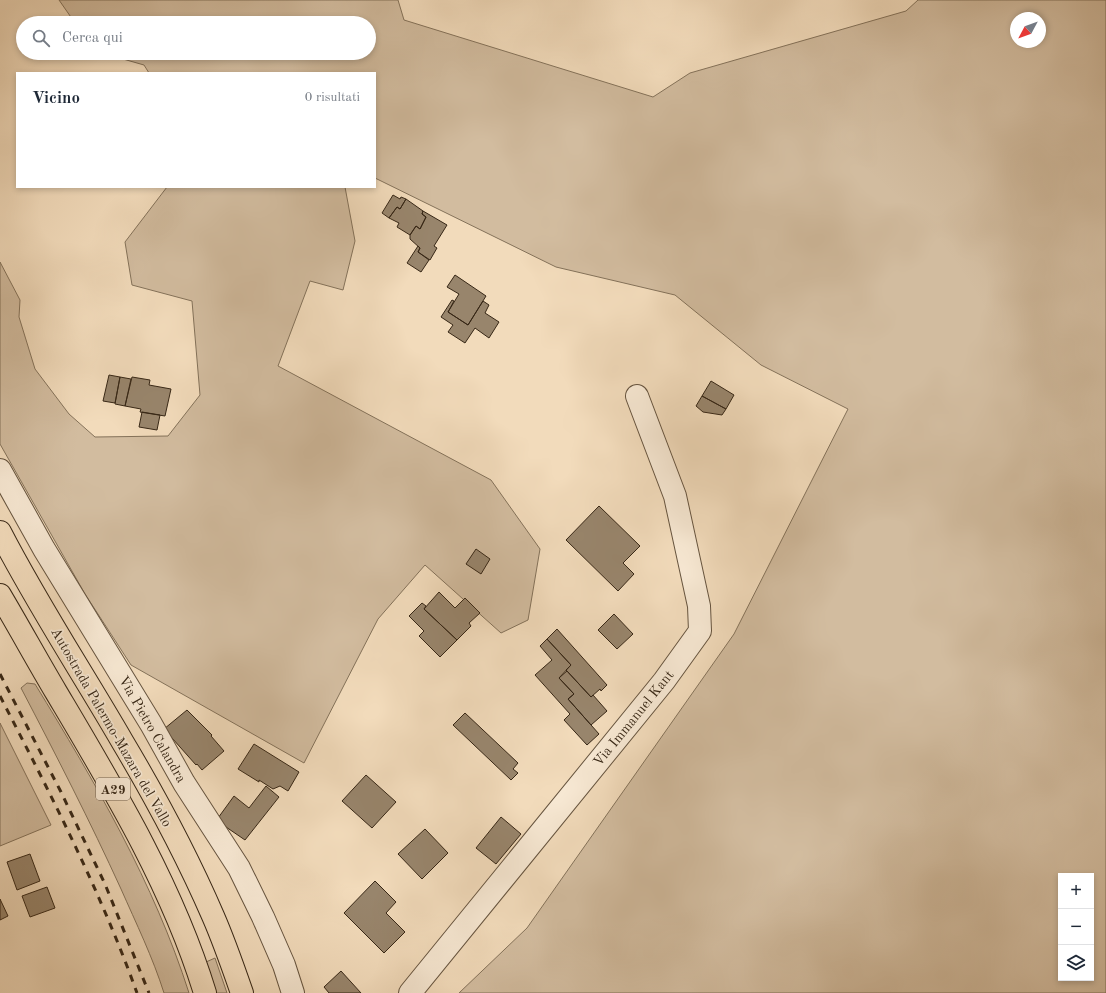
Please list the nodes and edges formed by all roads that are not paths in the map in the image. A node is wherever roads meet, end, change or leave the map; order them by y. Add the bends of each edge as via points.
1 (637, 396) dead end
2 (0, 470) edge
3 (0, 532) edge
4 (0, 595) edge
5 (205, 993) edge
6 (242, 993) edge
7 (293, 993) edge
8 (410, 993) edge

1 - 8 street, Via Immanuel Kant via 675,496 699,606 700,631 664,681
2 - 7 street, Via Pietro Calandra via 44,549 184,782 239,868 284,965
3 - 6 highway, Autostrada Palermo-Mazara del Vallo / A29 via 161,809 214,918
4 - 5 highway, Autostrada Palermo-Mazara del Vallo / A29 via 95,756 144,848 174,911

